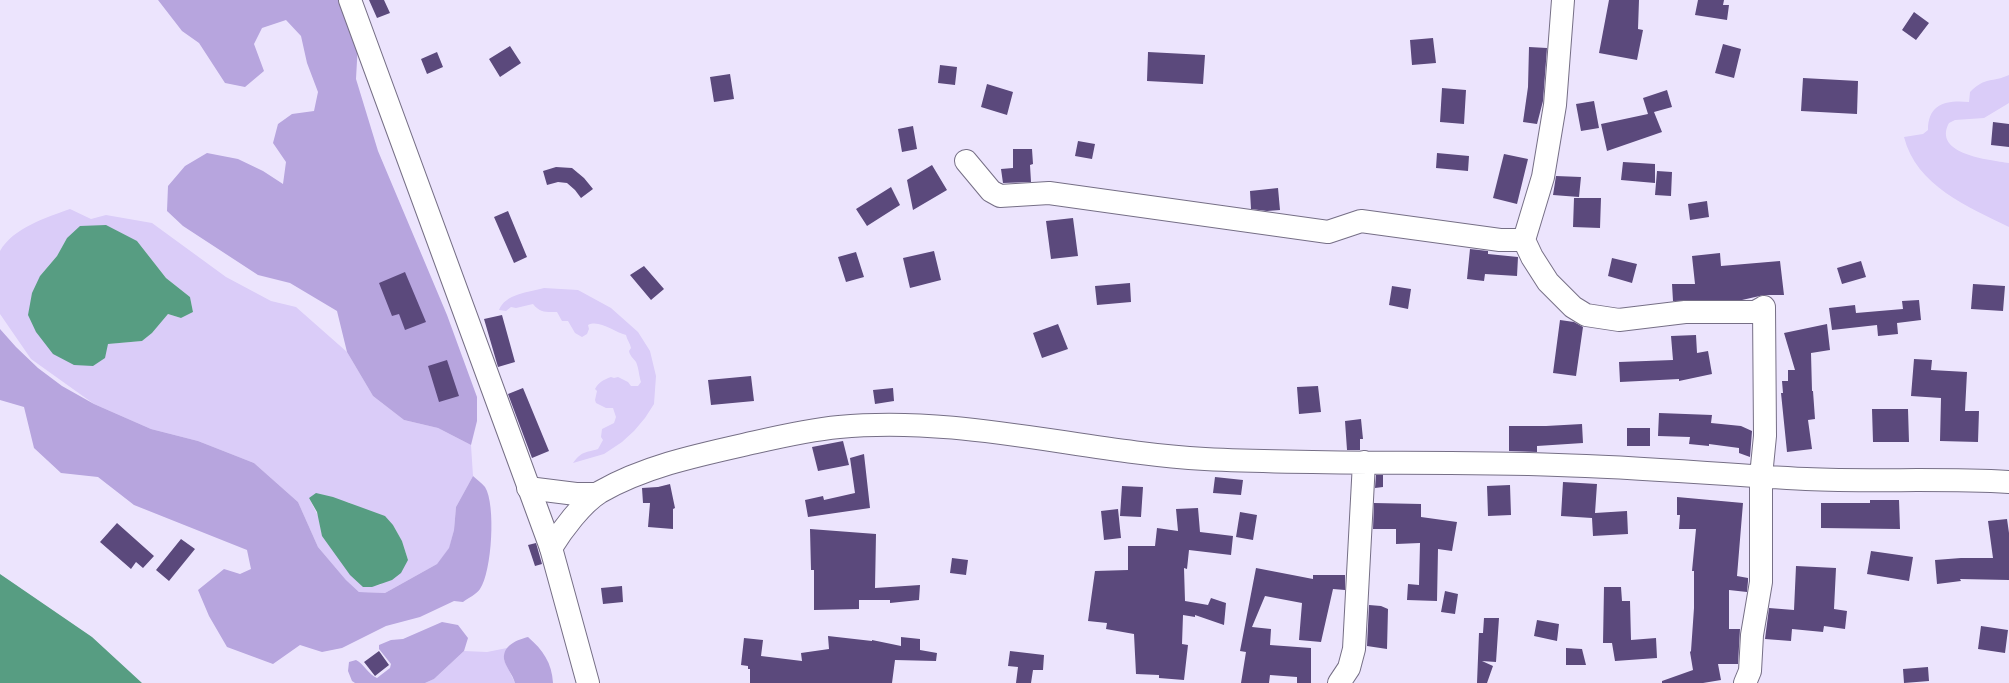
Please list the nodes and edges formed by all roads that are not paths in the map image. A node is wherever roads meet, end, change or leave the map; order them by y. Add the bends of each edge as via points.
1 (350, 0) edge
2 (1563, 0) edge
3 (966, 161) dead end
4 (1524, 240) junction
5 (1364, 462) junction
6 (1761, 476) junction
7 (2009, 482) edge
8 (528, 488) junction
9 (597, 494) junction
10 (551, 548) junction
11 (588, 683) edge
12 (1340, 683) edge
13 (1745, 683) edge

1 - 8 street
2 - 4 street via 1555,105 1543,177
3 - 4 street via 991,191 1000,196 1050,193 1328,232 1361,221 1500,240
4 - 6 street via 1548,282 1573,307 1586,315 1618,320 1685,312 1755,312 1764,307 1765,436
5 - 6 street via 1559,465
5 - 9 street via 1202,459 898,424 838,427 677,460
5 - 12 street via 1354,649 1349,668
6 - 7 street
6 - 13 street via 1761,582 1752,635 1750,671
8 - 9 street
8 - 10 street
9 - 10 street via 559,534
10 - 11 street

